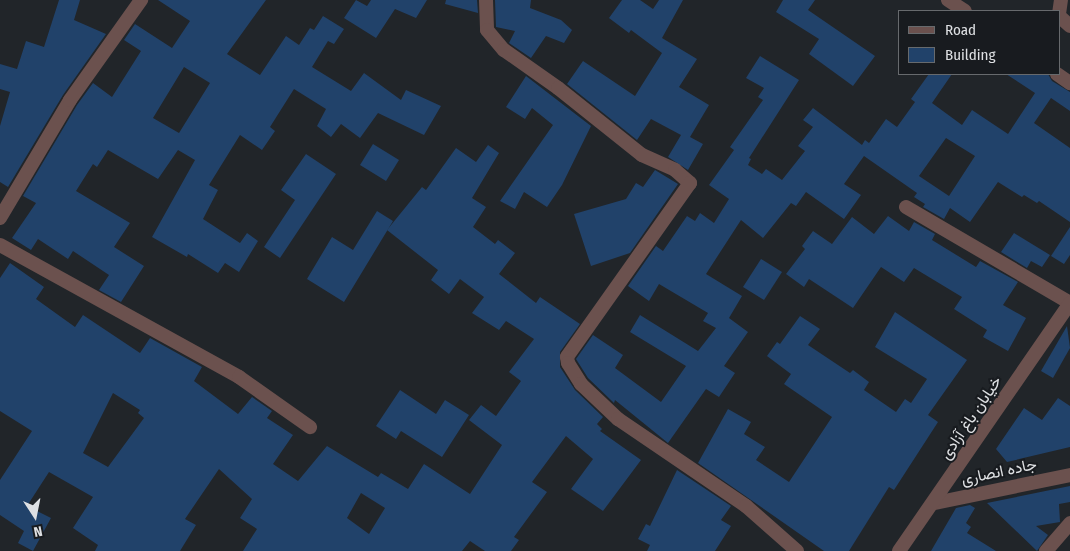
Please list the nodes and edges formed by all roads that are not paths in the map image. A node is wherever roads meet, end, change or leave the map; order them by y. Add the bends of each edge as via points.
1 (141, 0) edge
2 (486, 0) edge
3 (948, 0) edge
4 (963, 10) edge
5 (1060, 16) edge
6 (1070, 26) edge
7 (1058, 75) edge
8 (1070, 83) edge
9 (906, 207) dead end
10 (0, 218) edge
11 (0, 245) edge
12 (1070, 303) edge
13 (310, 427) dead end
14 (1070, 475) edge
15 (935, 503) junction
16 (1070, 523) edge
17 (798, 551) edge
18 (899, 551) edge
19 (1046, 551) edge

1 - 10 street via 70,100
2 - 17 street via 487,30 504,50 642,155 674,170 690,183 567,357 568,363 581,384 618,419 746,506
3 - 4 street
5 - 6 street
7 - 8 street
9 - 12 street
11 - 13 street via 239,377
12 - 15 street, خیابان باغ آزادی
14 - 15 street, جاده انصاری
15 - 18 street, خیابان باغ آزادی
16 - 19 street

